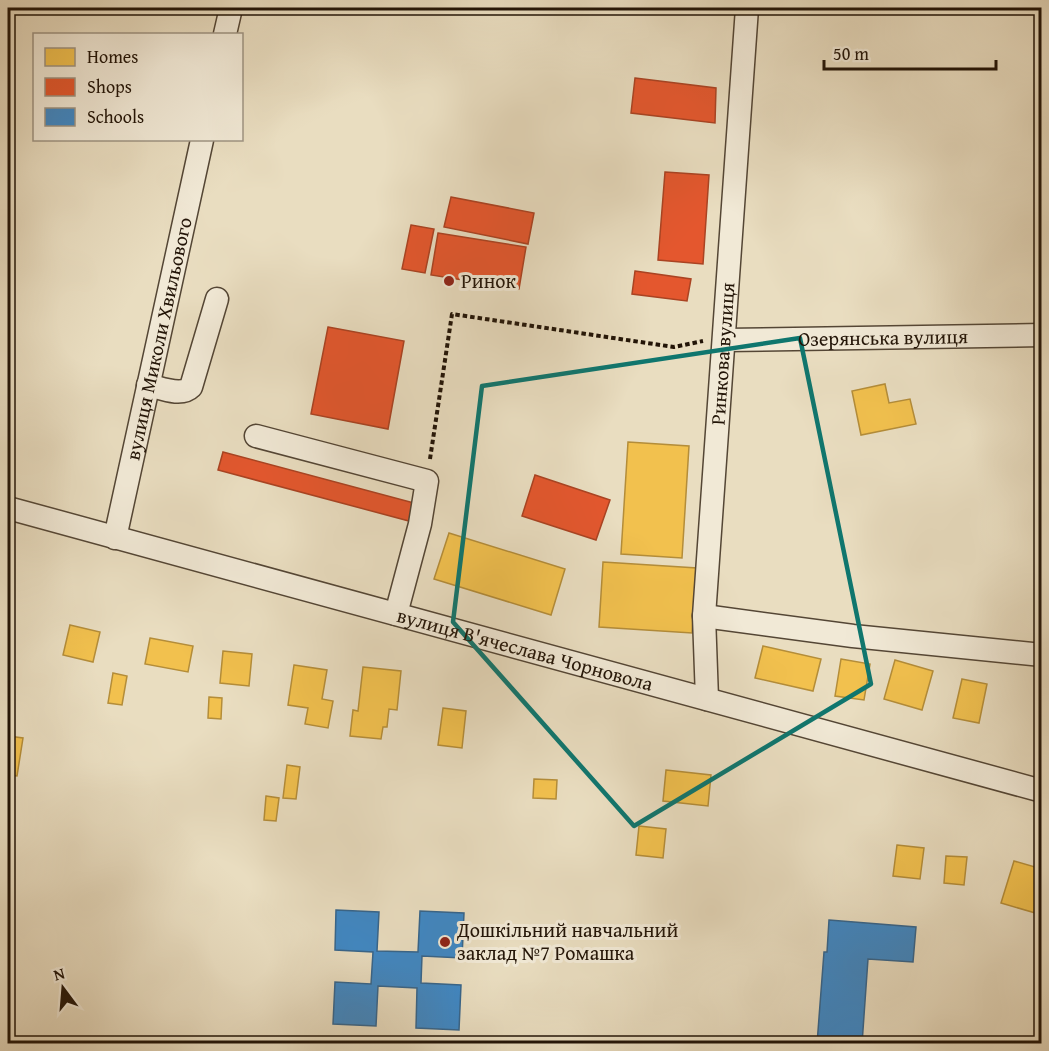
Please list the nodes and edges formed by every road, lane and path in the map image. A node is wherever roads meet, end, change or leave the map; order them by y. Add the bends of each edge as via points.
1 (231, 8) edge
2 (747, 8) edge
3 (225, 33) edge
4 (202, 141) edge
5 (218, 299) dead end
6 (1041, 335) edge
7 (724, 340) junction
8 (148, 385) junction
9 (256, 436) dead end
10 (426, 481) junction
11 (8, 508) edge
12 (115, 538) junction
13 (396, 614) junction
14 (704, 616) junction
15 (1041, 655) edge
16 (707, 699) junction
17 (1041, 791) edge

1 - 3 street
2 - 7 street, Ринкова вулиця
4 - 8 street, вулиця Миколи Хвильового
5 - 8 street via 192,387 180,392
6 - 7 street, Озерянська вулиця
7 - 10 path via 674,347 452,314
7 - 14 street, Ринкова вулиця
8 - 12 street, вулиця Миколи Хвильового
9 - 10 street
10 - 13 street via 420,524
11 - 12 street, вулиця В'ячеслава Чорновола
12 - 13 street, вулиця В'ячеслава Чорновола
13 - 16 street, вулиця В'ячеслава Чорновола
14 - 15 street
14 - 16 street, Ринкова вулиця
16 - 17 street, вулиця В'ячеслава Чорновола

